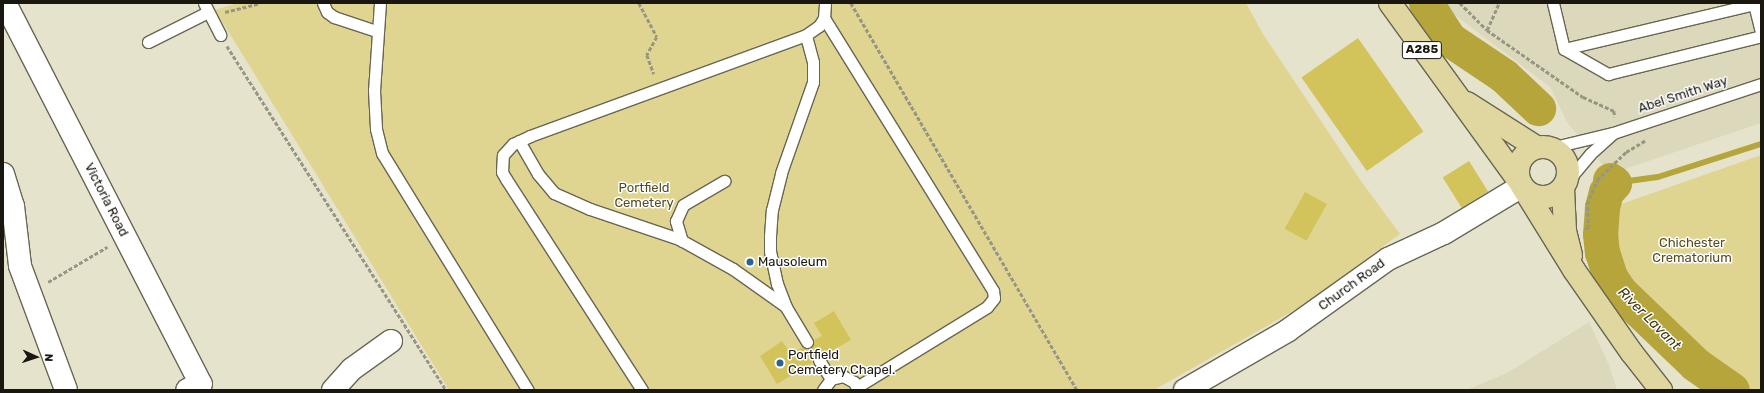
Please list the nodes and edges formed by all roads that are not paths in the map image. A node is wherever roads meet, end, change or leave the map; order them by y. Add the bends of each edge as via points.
1 (5, 3) edge
2 (323, 3) edge
3 (380, 3) edge
4 (825, 3) edge
5 (1390, 3) edge
6 (1553, 3) edge
7 (1754, 4) edge
8 (207, 10) edge
9 (824, 18) junction
10 (376, 31) junction
11 (1761, 33) edge
12 (220, 35) road end
13 (806, 35) junction
14 (1761, 36) edge
15 (148, 42) dead end
16 (1564, 49) junction
17 (1761, 84) edge
18 (1456, 96) junction
19 (1616, 132) junction
20 (519, 141) junction
21 (1543, 148) junction
22 (3, 174) edge
23 (1569, 180) junction
24 (724, 181) dead end
25 (1522, 185) junction
26 (8, 207) edge
27 (682, 241) junction
28 (1574, 270) junction
29 (786, 307) junction
30 (391, 341) dead end
31 (808, 342) dead end
32 (1632, 353) junction
33 (819, 360) dead end
34 (831, 379) junction
35 (858, 388) edge
36 (66, 390) edge
37 (187, 390) edge
38 (333, 390) edge
39 (528, 390) edge
40 (642, 390) edge
41 (823, 390) edge
42 (1185, 390) edge
43 (1642, 390) edge
44 (1661, 390) edge

1 - 37 street, Victoria Road via 201,384
2 - 10 lane via 327,12 334,17
3 - 10 lane
4 - 9 lane
5 - 18 main road, A285
6 - 16 lane
7 - 11 lane
7 - 16 lane
8 - 12 lane
8 - 15 lane
9 - 13 lane via 819,26
9 - 35 lane via 993,292 994,298 987,307
10 - 39 lane via 374,110 382,153
13 - 20 lane
13 - 29 lane via 814,62 813,82 781,173 770,221 772,268
14 - 16 lane via 1608,74
17 - 19 lane, Abel Smith Way
18 - 21 main road, A285
18 - 25 main road, A285
19 - 21 lane, Abel Smith Way
19 - 23 lane, Abel Smith Way
20 - 27 lane via 538,174 554,193
20 - 40 lane via 503,155 502,172
21 - 23 main road via 1562,155 1566,161
21 - 25 main road via 1528,151 1520,161 1518,173
22 - 26 street
23 - 25 main road via 1553,195 1541,197 1532,194
23 - 28 main road, A285 via 1565,231
24 - 27 lane via 683,205 676,221
25 - 28 main road, A285
25 - 42 street, Church Road via 1444,233 1388,259 1287,332
26 - 36 street via 20,266
27 - 29 lane via 733,269
28 - 32 main road, A285
29 - 31 lane
30 - 38 street via 352,370
32 - 43 main road, A285
32 - 44 main road, A285
33 - 34 lane
34 - 35 lane via 849,378
34 - 41 lane

